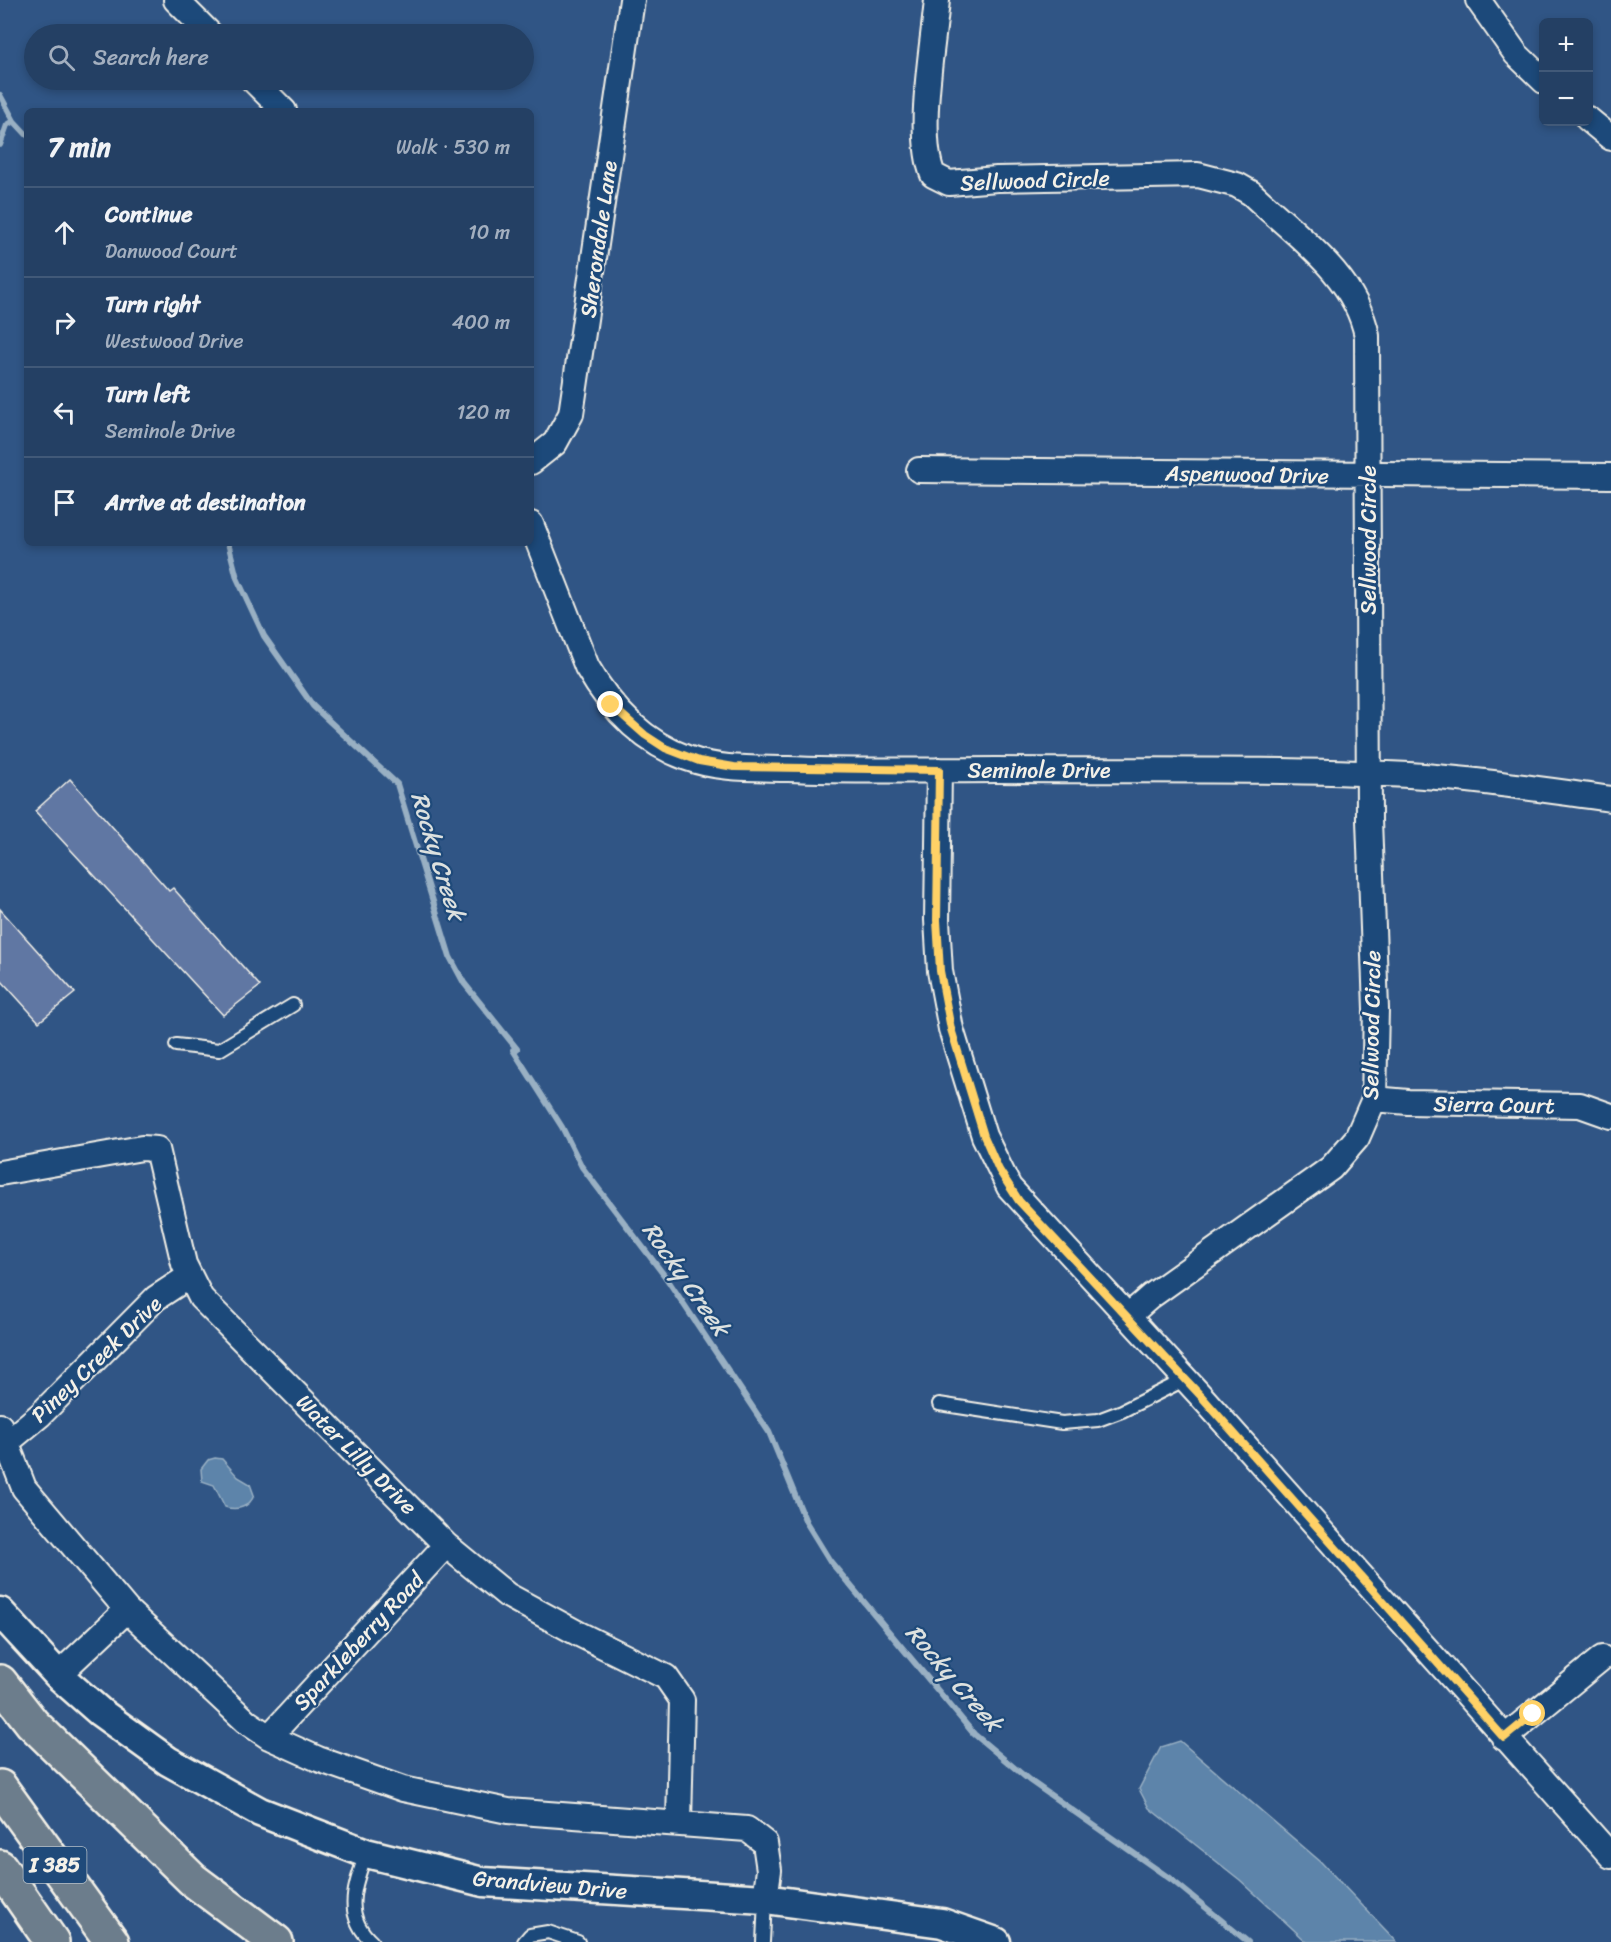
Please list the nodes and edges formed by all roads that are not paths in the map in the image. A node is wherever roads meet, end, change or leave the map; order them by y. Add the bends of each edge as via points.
1 (632, 0) edge
2 (937, 0) edge
3 (1478, 0) edge
4 (188, 4) edge
5 (203, 24) edge
6 (1539, 76) edge
7 (263, 90) edge
8 (281, 108) edge
9 (1593, 123) edge
10 (1611, 138) edge
11 (534, 460) edge
12 (919, 470) dead end
13 (1368, 475) junction
14 (1611, 476) edge
15 (534, 532) edge
16 (939, 770) junction
17 (1368, 774) junction
18 (1611, 800) edge
19 (293, 1005) dead end
20 (176, 1046) dead end
21 (1374, 1099) junction
22 (1611, 1116) edge
23 (0, 1173) edge
24 (189, 1277) junction
25 (1128, 1316) junction
26 (1186, 1379) junction
27 (939, 1404) dead end
28 (3, 1435) edge
29 (446, 1545) junction
30 (127, 1610) junction
31 (0, 1612) edge
32 (1602, 1658) dead end
33 (58, 1675) junction
34 (0, 1682) edge
35 (269, 1737) junction
36 (1504, 1738) junction
37 (0, 1787) edge
38 (679, 1822) junction
39 (366, 1853) junction
40 (1611, 1856) edge
41 (0, 1867) edge
42 (765, 1899) junction
43 (52, 1942) edge
44 (112, 1942) edge
45 (276, 1942) edge
46 (372, 1942) edge
47 (524, 1942) edge
48 (578, 1942) edge
49 (763, 1942) edge
50 (996, 1942) edge

1 - 11 street, Sherondale Lane via 571,414 555,443
2 - 13 street, Sellwood Circle via 925,133 933,176 949,183 1198,175 1237,185 1251,193 1337,274 1358,304 1367,336
3 - 6 street via 1516,54
4 - 5 street
7 - 8 street
9 - 10 street
12 - 13 street, Aspenwood Drive
13 - 14 street, Aspenwood Drive
13 - 17 street, Sellwood Circle
15 - 16 street, Seminole Drive via 587,667 599,688 628,722 665,748 687,758 734,767
16 - 17 street, Seminole Drive
16 - 25 street via 940,971 951,1029 984,1136 1019,1201
17 - 18 street, Seminole Drive via 1466,780
17 - 21 street, Sellwood Circle via 1376,1009
19 - 20 lane via 219,1050
21 - 22 street, Sierra Court via 1580,1105
21 - 25 street, Sellwood Circle via 1357,1138 1332,1168
23 - 24 street, Water Lilly Drive via 142,1148 157,1149
24 - 28 street, Piney Creek Drive via 156,1298 40,1415
24 - 29 street, Water Lilly Drive via 201,1298
25 - 26 street
26 - 27 lane via 1098,1420 1062,1423
26 - 36 street
28 - 30 street via 24,1488
29 - 35 street, Sparkleberry Road
29 - 38 street, Water Lilly Drive via 507,1595 666,1677 682,1700
30 - 33 street
30 - 35 street via 247,1722
31 - 33 street, Grandview Drive
32 - 36 street
33 - 39 street, Grandview Drive via 100,1713 168,1761 260,1812
34 - 45 highway via 32,1723 193,1880
35 - 38 street via 318,1759 415,1792 508,1811
36 - 40 street
37 - 44 highway, I 385
38 - 42 street via 747,1828 765,1843 769,1870
39 - 42 street, Grandview Drive via 483,1882
39 - 46 lane via 351,1898 360,1931
41 - 43 highway, I 385
42 - 49 lane
42 - 50 street, Grandview Drive via 942,1923
47 - 48 lane via 530,1935 548,1932

